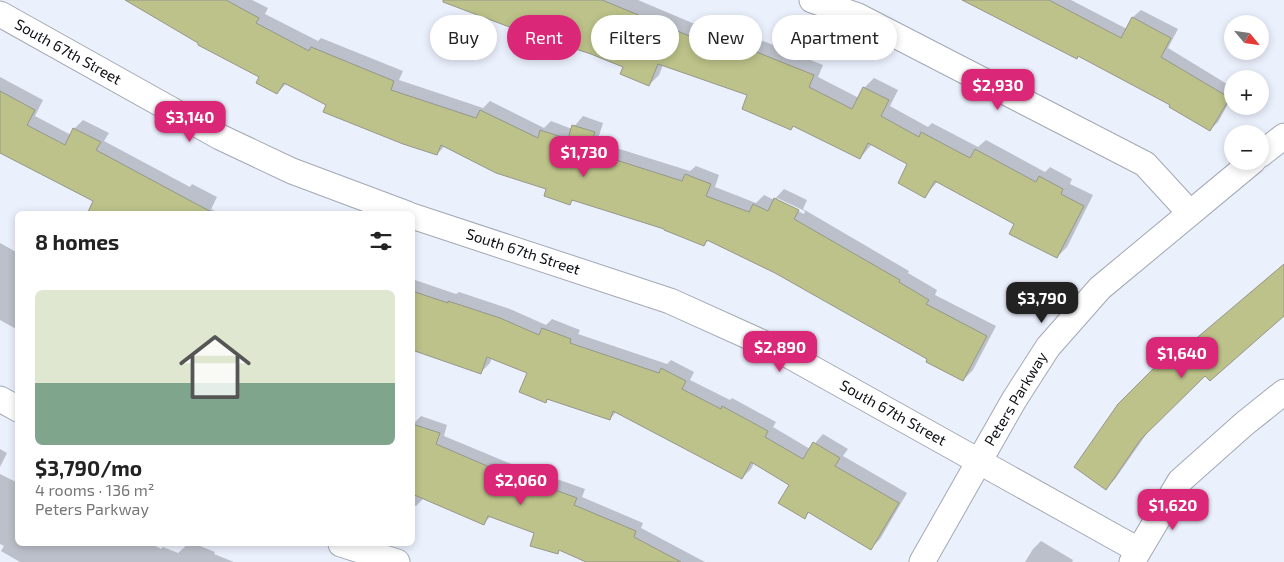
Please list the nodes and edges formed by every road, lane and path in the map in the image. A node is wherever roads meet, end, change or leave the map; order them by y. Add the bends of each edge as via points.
1 (812, 0) edge
2 (0, 14) edge
3 (1284, 136) edge
4 (1269, 148) edge
5 (1242, 170) edge
6 (399, 211) edge
7 (1190, 213) junction
8 (415, 217) edge
9 (1284, 392) edge
10 (0, 399) edge
11 (15, 407) edge
12 (979, 461) junction
13 (347, 546) edge
14 (1135, 556) edge
15 (397, 562) edge
16 (922, 562) edge

1 - 7 street via 858,16 1145,164
2 - 6 street, South 67th Street via 220,137 292,171
3 - 4 street
5 - 7 street, Peters Parkway
7 - 12 street, Peters Parkway via 1100,288 1048,347
8 - 12 street, South 67th Street via 670,301 781,351
9 - 14 street via 1180,481
10 - 11 street
12 - 14 street, South 67th Street
12 - 16 street, Peters Parkway
13 - 15 street

